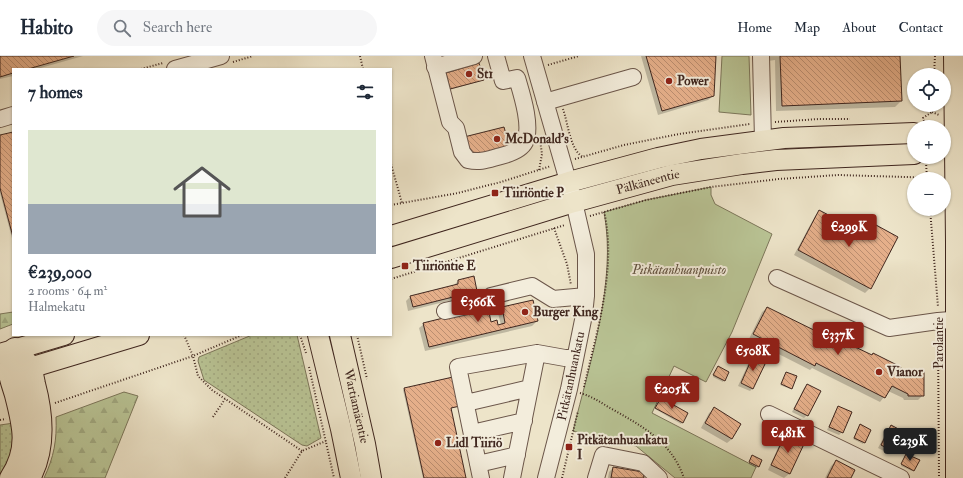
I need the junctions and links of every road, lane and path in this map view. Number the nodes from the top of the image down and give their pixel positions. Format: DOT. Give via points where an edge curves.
graph roads {
  1 [pos="360,56"];
  2 [pos="474,56"];
  3 [pos="496,56"];
  4 [pos="532,56"];
  5 [pos="579,56"];
  6 [pos="762,56"];
  7 [pos="935,56"];
  8 [pos="954,56"];
  9 [pos="220,61"];
  10 [pos="434,61"];
  11 [pos="545,66"];
  12 [pos="181,68"];
  13 [pos="363,68"];
  14 [pos="934,68"];
  15 [pos="633,77"];
  16 [pos="545,102"];
  17 [pos="932,112"];
  18 [pos="12,115"];
  19 [pos="0,119"];
  20 [pos="922,120"];
  21 [pos="950,120"];
  22 [pos="907,129"];
  23 [pos="763,140"];
  24 [pos="907,154"];
  25 [pos="951,159"];
  26 [pos="392,168"];
  27 [pos="907,177"];
  28 [pos="951,178"];
  29 [pos="956,178"];
  30 [pos="569,182"];
  31 [pos="402,203"];
  32 [pos="576,211"];
  33 [pos="931,216"];
  34 [pos="392,236"];
  35 [pos="392,258"];
  36 [pos="777,278"];
  37 [pos="392,279"];
  38 [pos="586,296"];
  39 [pos="445,311"];
  40 [pos="952,320"];
  41 [pos="61,336"];
  42 [pos="136,336"];
  43 [pos="184,336"];
  44 [pos="240,336"];
  45 [pos="300,336"];
  46 [pos="318,336"];
  47 [pos="340,336"];
  48 [pos="7,352"];
  49 [pos="537,353"];
  50 [pos="193,356"];
  51 [pos="575,358"];
  52 [pos="307,359"];
  53 [pos="309,366"];
  54 [pos="13,373"];
  55 [pos="530,388"];
  56 [pos="582,393"];
  57 [pos="225,399"];
  58 [pos="466,403"];
  59 [pos="48,405"];
  60 [pos="769,414"];
  61 [pos="214,417"];
  62 [pos="524,421"];
  63 [pos="472,433"];
  64 [pos="326,441"];
  65 [pos="302,451"];
  66 [pos="517,455"];
  67 [pos="480,471"];
  68 [pos="11,478"];
  69 [pos="29,478"];
  70 [pos="285,478"];
  71 [pos="334,478"];
  72 [pos="351,478"];
  73 [pos="371,478"];
  74 [pos="512,478"];
  75 [pos="546,478"];
  76 [pos="596,478"];
  77 [pos="659,478"];
  78 [pos="684,478"];
  79 [pos="901,478"];
  80 [pos="940,478"];
  81 [pos="956,478"];
  1 -- 13 [label="path"];
  2 -- 10 [label="street"];
  3 -- 10 [label="street" via="503,81 517,78 527,112 525,144 508,155 478,162 468,160 462,152 456,128 450,122"];
  4 -- 16 [label="street, Pitkätanhuankatu"];
  5 -- 11 [label="path"];
  6 -- 23 [label="street"];
  7 -- 14 [label="path"];
  8 -- 21 [label="main road, Parolantie"];
  9 -- 12 [label="street"];
  15 -- 16 [label="street"];
  16 -- 30 [label="street, Pitkätanhuankatu"];
  17 -- 20 [label="path"];
  18 -- 19 [label="street"];
  22 -- 23 [label="main road, Pälkäneentie"];
  23 -- 30 [label="main road, Pälkäneentie" via="658,158"];
  24 -- 32 [label="main road, Pälkäneentie" via="776,160 672,176"];
  25 -- 29 [label="main road, Parolantie"];
  26 -- 31 [label="path"];
  27 -- 32 [label="path" via="838,175 711,186"];
  28 -- 29 [label="path"];
  29 -- 40 [label="main road, Parolantie"];
  30 -- 32 [label="street, Pitkätanhuankatu"];
  30 -- 34 [label="main road, Pälkäneentie"];
  32 -- 35 [label="main road, Pälkäneentie"];
  32 -- 37 [label="path"];
  32 -- 38 [label="street, Pitkätanhuankatu" via="586,254"];
  33 -- 40 [label="path, Parolantie" via="938,307"];
  36 -- 40 [label="street" via="889,328"];
  38 -- 39 [label="street" via="553,299 532,286 491,296 481,303"];
  38 -- 51 [label="street, Pitkätanhuankatu"];
  40 -- 80 [label="path, Parolantie"];
  40 -- 81 [label="main road, Parolantie"];
  41 -- 48 [label="main road"];
  42 -- 54 [label="main road"];
  43 -- 50 [label="path"];
  44 -- 50 [label="path"];
  45 -- 52 [label="path"];
  46 -- 72 [label="main road"];
  47 -- 73 [label="main road, Wartiamäentie"];
  48 -- 54 [label="highway"];
  49 -- 51 [label="street"];
  49 -- 55 [label="street"];
  49 -- 58 [label="street" via="458,367"];
  50 -- 57 [label="path" via="198,376"];
  50 -- 59 [label="path"];
  51 -- 75 [label="street, Pitkätanhuankatu" via="570,389"];
  53 -- 64 [label="path"];
  54 -- 68 [label="highway" via="24,444 17,468"];
  54 -- 69 [label="highway" via="38,404 40,448"];
  55 -- 58 [label="street"];
  55 -- 62 [label="street"];
  56 -- 78 [label="path" via="652,433 666,446"];
  57 -- 61 [label="path"];
  57 -- 65 [label="path"];
  58 -- 63 [label="street"];
  60 -- 79 [label="street"];
  62 -- 63 [label="street"];
  62 -- 66 [label="street"];
  63 -- 67 [label="street"];
  64 -- 65 [label="path"];
  64 -- 71 [label="path"];
  65 -- 70 [label="path"];
  66 -- 67 [label="street"];
  66 -- 74 [label="street"];
  76 -- 77 [label="street" via="603,455 643,462"];
}
